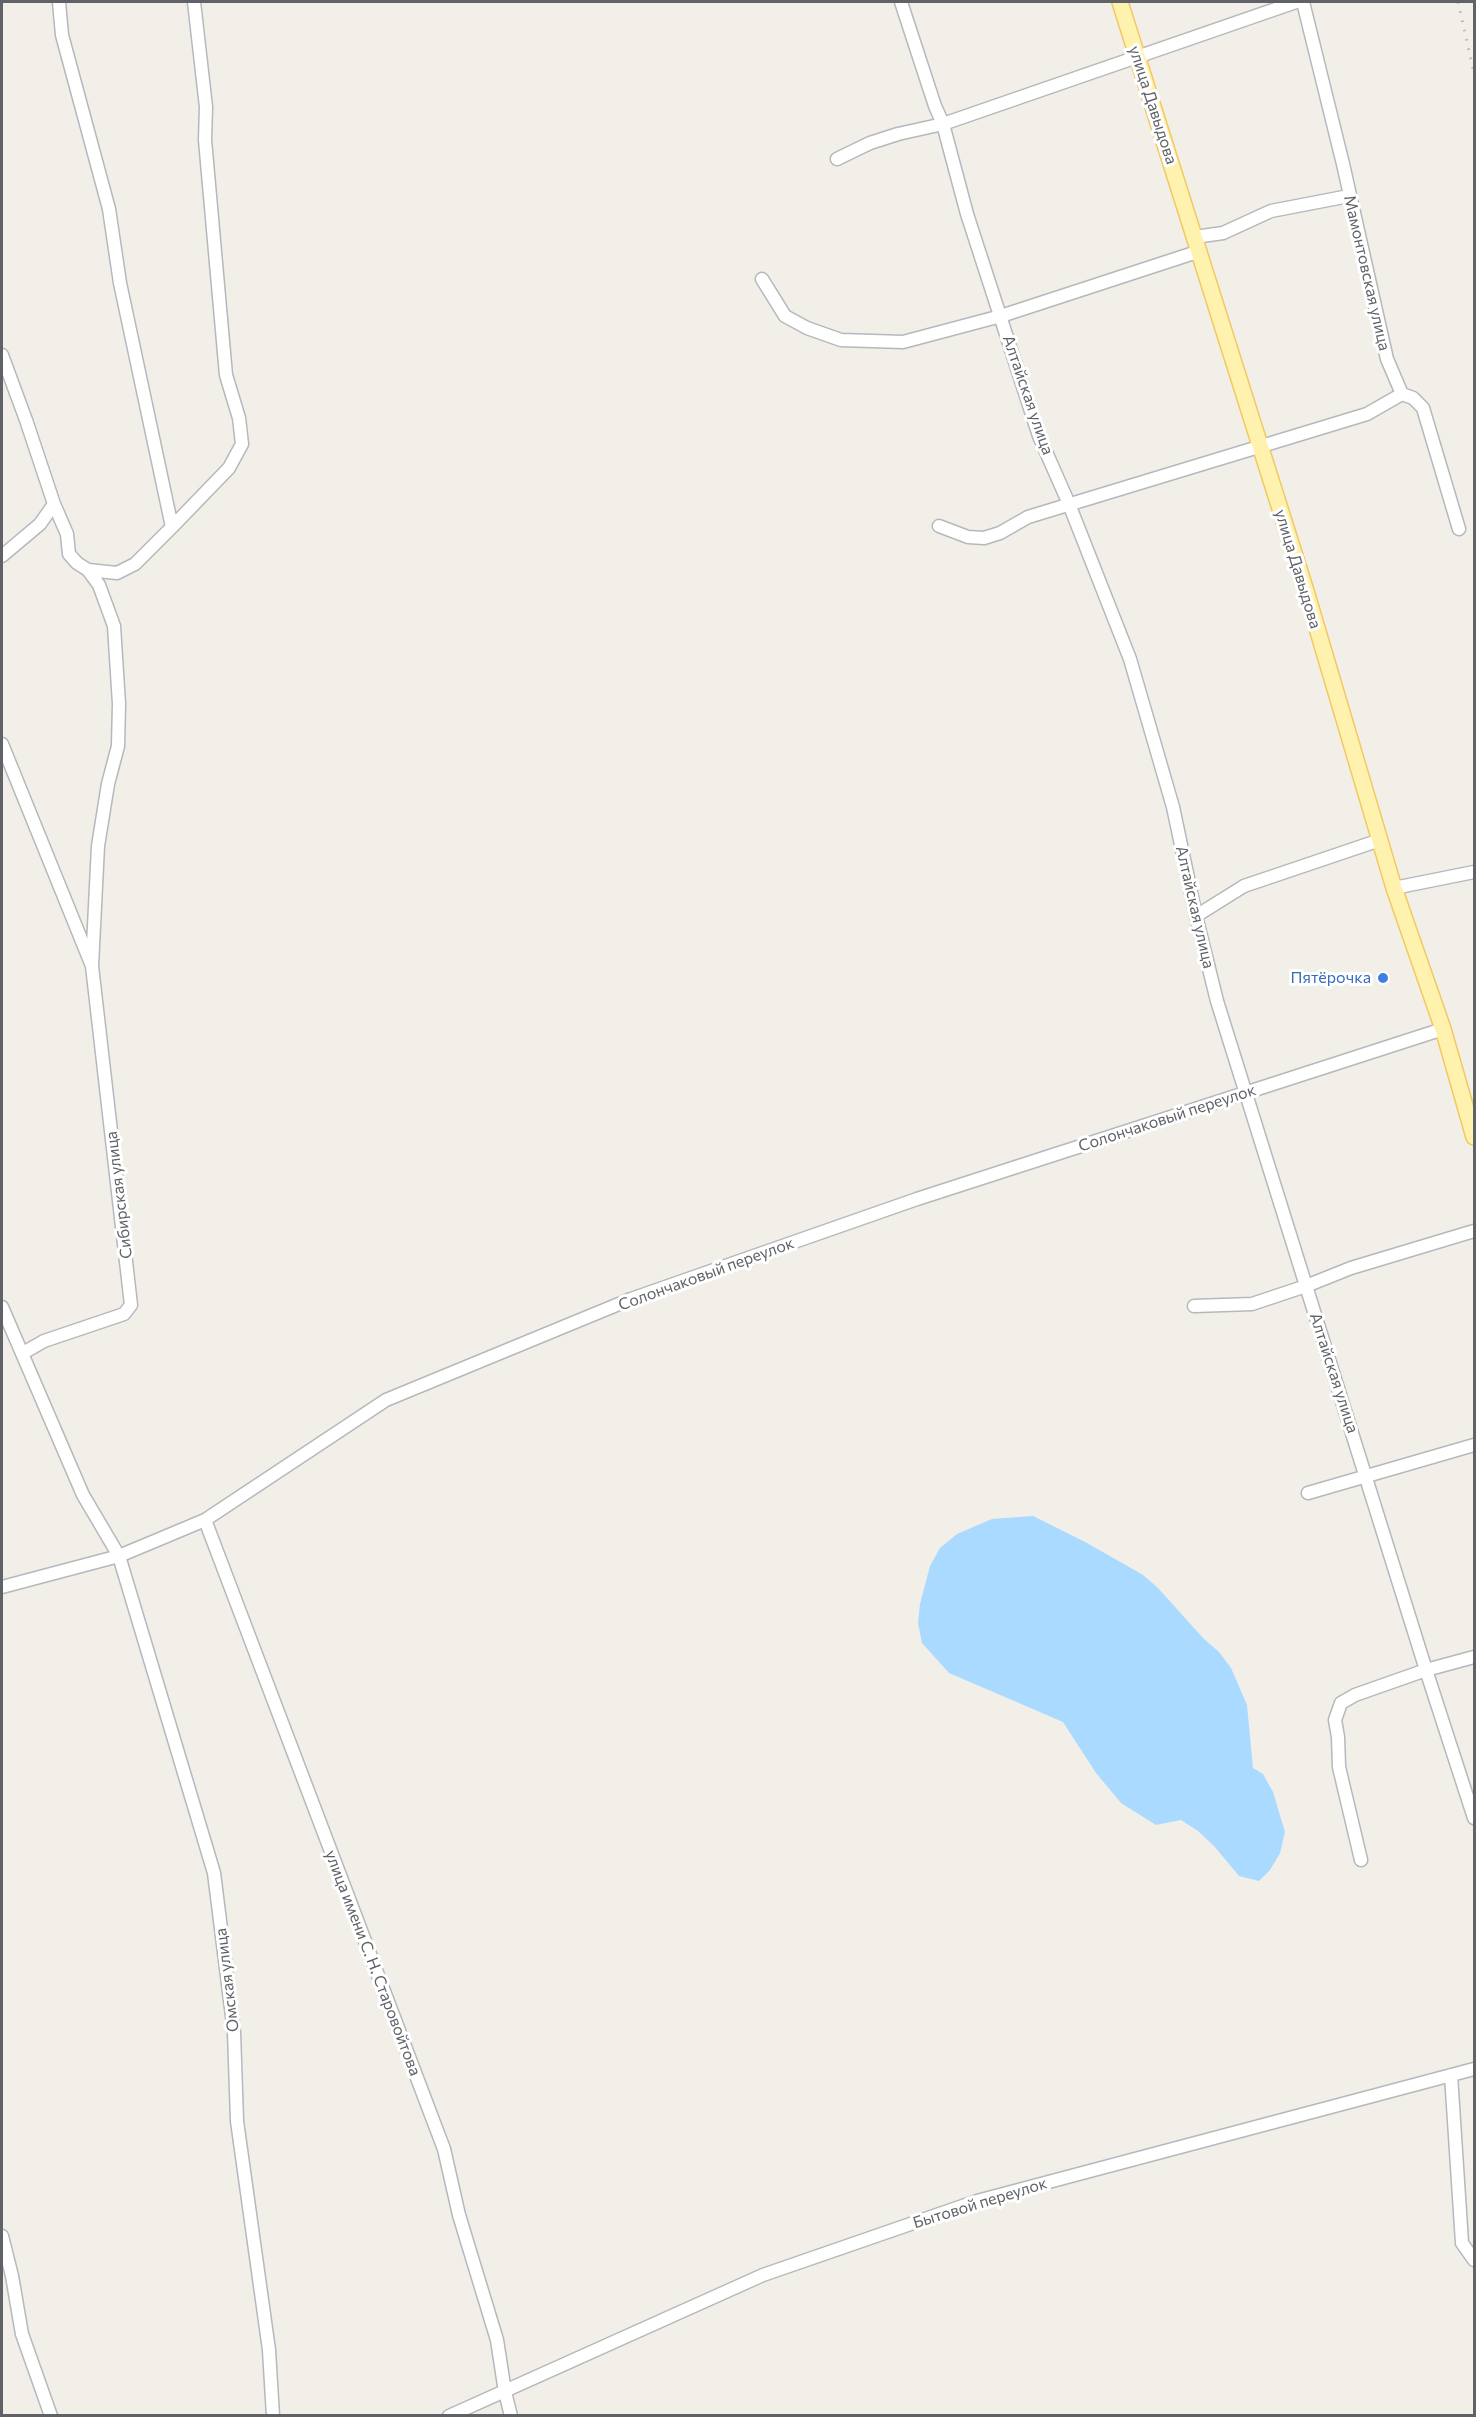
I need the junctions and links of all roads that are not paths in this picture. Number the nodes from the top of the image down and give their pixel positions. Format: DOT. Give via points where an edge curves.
graph roads {
  1 [pos="59,2"];
  2 [pos="194,2"];
  3 [pos="901,2"];
  4 [pos="1120,2"];
  5 [pos="1296,2"];
  6 [pos="1303,2"];
  7 [pos="1137,58"];
  8 [pos="943,124"];
  9 [pos="837,159"];
  10 [pos="1349,196"];
  11 [pos="1197,244"];
  12 [pos="762,279"];
  13 [pos="1001,316"];
  14 [pos="2,355"];
  15 [pos="1401,394"];
  16 [pos="1260,446"];
  17 [pos="54,504"];
  18 [pos="1069,504"];
  19 [pos="939,526"];
  20 [pos="172,527"];
  21 [pos="1459,529"];
  22 [pos="2,556"];
  23 [pos="88,570"];
  24 [pos="2,744"];
  25 [pos="7,771"];
  26 [pos="1380,840"];
  27 [pos="1474,873"];
  28 [pos="1394,888"];
  29 [pos="1196,916"];
  30 [pos="92,966"];
  31 [pos="1443,1029"];
  32 [pos="1247,1091"];
  33 [pos="1474,1137"];
  34 [pos="1474,1231"];
  35 [pos="1306,1286"];
  36 [pos="1194,1306"];
  37 [pos="2,1307"];
  38 [pos="23,1353"];
  39 [pos="1474,1445"];
  40 [pos="1367,1476"];
  41 [pos="1308,1492"];
  42 [pos="205,1520"];
  43 [pos="119,1556"];
  44 [pos="2,1587"];
  45 [pos="1474,1657"];
  46 [pos="1426,1670"];
  47 [pos="1474,1818"];
  48 [pos="1361,1860"];
  49 [pos="1474,2069"];
  50 [pos="1451,2075"];
  51 [pos="2,2236"];
  52 [pos="1474,2260"];
  53 [pos="505,2392"];
  54 [pos="51,2415"];
  55 [pos="273,2415"];
  56 [pos="449,2415"];
  57 [pos="511,2415"];
  1 -- 20 [label="street" via="62,35 109,209 120,283"];
  2 -- 20 [label="street" via="226,375 242,444 229,468"];
  3 -- 8 [label="street, Алтайская улица"];
  4 -- 7 [label="main road, улица Давыдова"];
  5 -- 7 [label="street"];
  6 -- 10 [label="street, Мамонтовская улица"];
  7 -- 8 [label="street"];
  7 -- 11 [label="main road, улица Давыдова"];
  8 -- 9 [label="street" via="870,143"];
  8 -- 13 [label="street, Алтайская улица" via="966,214"];
  10 -- 11 [label="street" via="1271,211"];
  10 -- 15 [label="street, Мамонтовская улица" via="1387,359"];
  11 -- 13 [label="street"];
  11 -- 16 [label="main road, улица Давыдова"];
  12 -- 13 [label="street" via="786,316 841,340 903,342"];
  13 -- 18 [label="street, Алтайская улица" via="1039,436"];
  14 -- 17 [label="street, Сибирская улица"];
  15 -- 16 [label="street" via="1367,414"];
  15 -- 21 [label="street" via="1413,398 1423,408"];
  16 -- 18 [label="street"];
  16 -- 26 [label="main road, улица Давыдова"];
  17 -- 22 [label="street" via="40,524"];
  17 -- 23 [label="street, Сибирская улица" via="67,534 69,554"];
  18 -- 19 [label="street" via="1028,517 984,538 968,537"];
  18 -- 29 [label="street, Алтайская улица" via="1130,659 1173,807"];
  20 -- 23 [label="street" via="135,564 117,573"];
  23 -- 30 [label="street, Сибирская улица" via="99,585 114,626 119,704 118,746 99,846"];
  24 -- 25 [label="street, Сибирская улица"];
  25 -- 30 [label="street, Сибирская улица"];
  26 -- 28 [label="main road, улица Давыдова"];
  26 -- 29 [label="street" via="1244,886"];
  27 -- 28 [label="street"];
  28 -- 31 [label="main road, улица Давыдова"];
  29 -- 32 [label="street, Алтайская улица" via="1217,1001"];
  30 -- 38 [label="street, Сибирская улица" via="131,1305 124,1314 44,1341"];
  31 -- 32 [label="street, Солончаковый переулок"];
  31 -- 33 [label="main road, улица Давыдова"];
  32 -- 35 [label="street, Алтайская улица"];
  32 -- 42 [label="street, Солончаковый переулок" via="917,1199 620,1304 386,1400"];
  34 -- 35 [label="street" via="1351,1268"];
  35 -- 36 [label="street" via="1252,1304"];
  35 -- 40 [label="street, Алтайская улица"];
  37 -- 38 [label="street"];
  38 -- 43 [label="street" via="83,1495"];
  39 -- 40 [label="street"];
  40 -- 41 [label="street"];
  40 -- 46 [label="street, Алтайская улица"];
  42 -- 43 [label="street, Солончаковый переулок"];
  42 -- 53 [label="street, улица имени С. Н. Старовойтова" via="444,2149 459,2216 497,2340"];
  43 -- 44 [label="street, Солончаковый переулок"];
  43 -- 55 [label="street, Омская улица" via="214,1873 234,2032 237,2121 269,2350"];
  45 -- 46 [label="street"];
  46 -- 47 [label="street, Алтайская улица"];
  46 -- 48 [label="street" via="1355,1695 1341,1703 1335,1720 1339,1767"];
  49 -- 50 [label="street, Бытовой переулок"];
  50 -- 52 [label="street" via="1462,2243"];
  50 -- 53 [label="street, Бытовой переулок" via="977,2201 763,2276"];
  51 -- 54 [label="street" via="22,2334"];
  53 -- 56 [label="street, Бытовой переулок"];
  53 -- 57 [label="street, улица имени С. Н. Старовойтова"];
}
